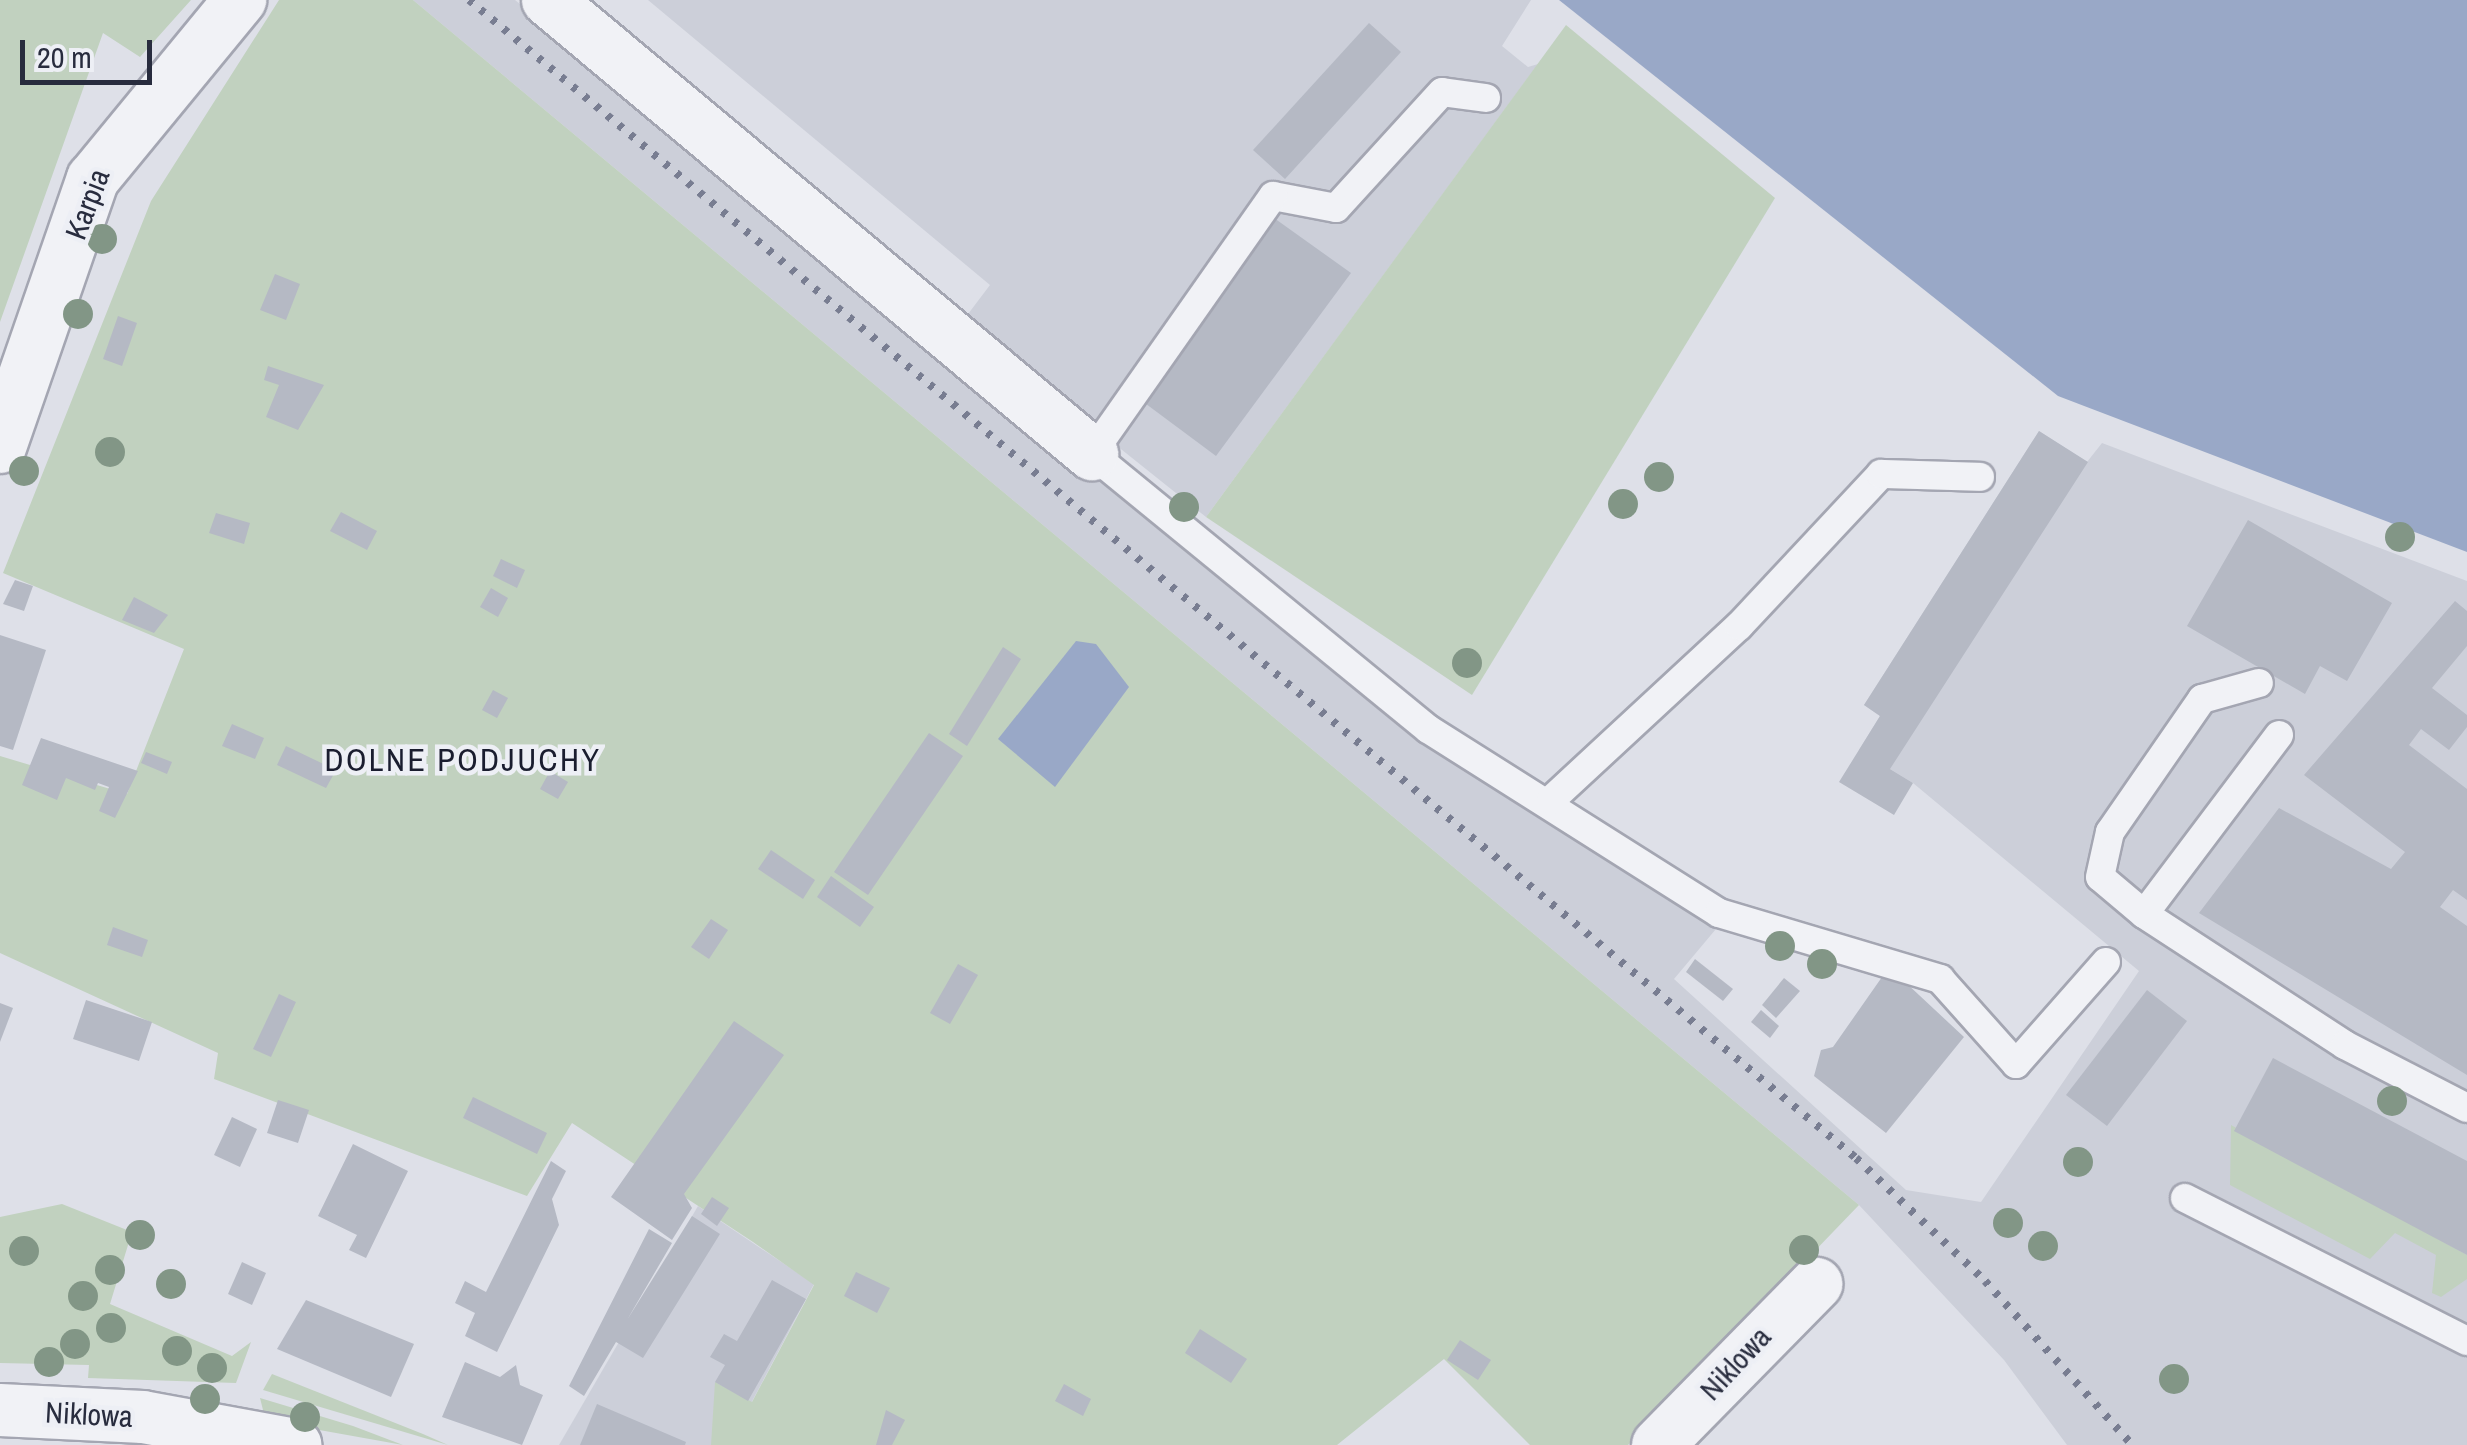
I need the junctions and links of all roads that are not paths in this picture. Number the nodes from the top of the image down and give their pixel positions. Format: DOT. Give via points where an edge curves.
graph roads {
  1 [pos="240,0"];
  2 [pos="548,0"];
  3 [pos="1486,98"];
  4 [pos="0,447"];
  5 [pos="1092,454"];
  6 [pos="1980,477"];
  7 [pos="2259,684"];
  8 [pos="2280,735"];
  9 [pos="1551,800"];
  10 [pos="2144,914"];
  11 [pos="2106,962"];
  12 [pos="2467,1108"];
  13 [pos="2185,1198"];
  14 [pos="1816,1284"];
  15 [pos="2467,1341"];
  16 [pos="0,1410"];
  17 [pos="296,1445"];
  18 [pos="1658,1445"];
  1 -- 4 [label="street, Karpia" via="100,164"];
  2 -- 5 [label="street"];
  3 -- 5 [label="lane" via="1442,92 1336,208 1273,196"];
  5 -- 9 [label="lane" via="1428,729"];
  6 -- 9 [label="lane" via="1881,474 1739,626"];
  7 -- 10 [label="lane" via="2202,700 2110,832 2100,877"];
  8 -- 10 [label="lane"];
  9 -- 11 [label="lane" via="1719,913 1940,978 2016,1064"];
  10 -- 12 [label="lane" via="2345,1045"];
  13 -- 15 [label="lane"];
  14 -- 18 [label="street, Niklowa"];
  16 -- 17 [label="street, Niklowa" via="143,1417"];
}
